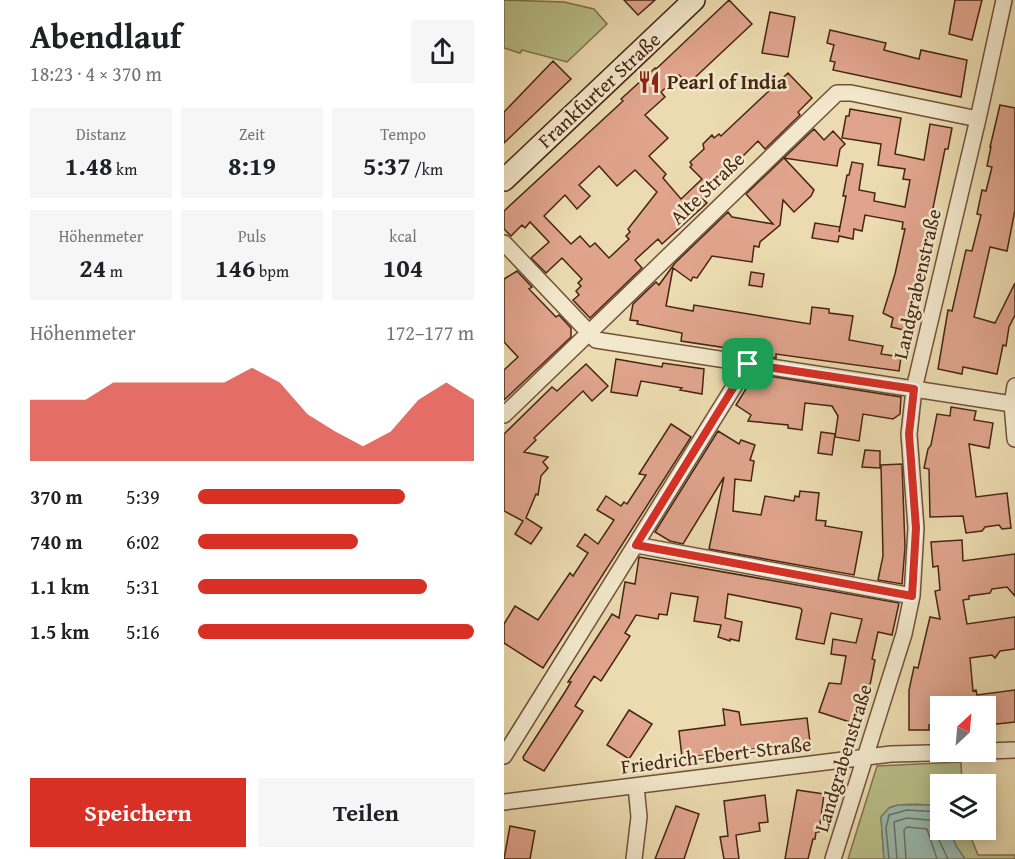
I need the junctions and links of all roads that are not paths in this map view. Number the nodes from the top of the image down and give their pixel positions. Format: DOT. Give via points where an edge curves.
graph roads {
  1 [pos="694,0"];
  2 [pos="1004,0"];
  3 [pos="978,119"];
  4 [pos="504,180"];
  5 [pos="504,243"];
  6 [pos="589,333"];
  7 [pos="748,364"];
  8 [pos="1015,386"];
  9 [pos="914,389"];
  10 [pos="1012,404"];
  11 [pos="504,415"];
  12 [pos="1015,439"];
  13 [pos="636,545"];
  14 [pos="912,596"];
  15 [pos="1015,750"];
  16 [pos="996,751"];
  17 [pos="930,753"];
  18 [pos="504,756"];
  19 [pos="865,758"];
  20 [pos="636,786"];
  21 [pos="504,802"];
  22 [pos="634,859"];
  23 [pos="833,859"];
  1 -- 4 [label="main road, Frankfurter Straße"];
  2 -- 3 [label="street, Landgrabenstraße"];
  3 -- 6 [label="street, Alte Straße" via="837,93"];
  3 -- 9 [label="street, Landgrabenstraße"];
  5 -- 6 [label="street"];
  6 -- 7 [label="street" via="596,340"];
  6 -- 11 [label="street, Alte Straße"];
  7 -- 9 [label="street"];
  7 -- 13 [label="street"];
  8 -- 10 [label="street"];
  9 -- 10 [label="street"];
  9 -- 14 [label="street, Landgrabenstraße" via="909,434 916,528"];
  10 -- 12 [label="street"];
  13 -- 14 [label="street"];
  13 -- 18 [label="street"];
  14 -- 19 [label="street, Landgrabenstraße"];
  15 -- 16 [label="street"];
  17 -- 19 [label="street, Friedrich-Ebert-Straße"];
  19 -- 20 [label="street, Friedrich-Ebert-Straße"];
  19 -- 23 [label="street, Landgrabenstraße"];
  20 -- 21 [label="street, Friedrich-Ebert-Straße"];
  20 -- 22 [label="street" via="639,810"];
}
